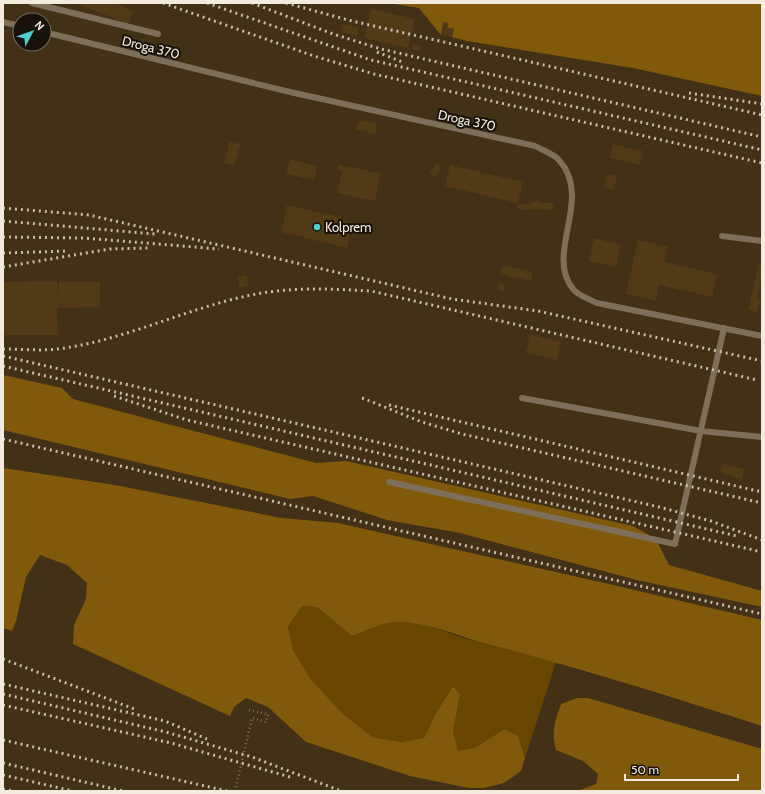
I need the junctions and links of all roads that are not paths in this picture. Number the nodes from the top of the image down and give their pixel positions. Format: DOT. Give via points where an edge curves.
graph roads {
  1 [pos="32,3"];
  2 [pos="52,34"];
  3 [pos="158,34"];
  4 [pos="722,236"];
  5 [pos="762,241"];
  6 [pos="724,328"];
  7 [pos="762,336"];
  8 [pos="522,398"];
  9 [pos="701,430"];
  10 [pos="762,437"];
  11 [pos="389,482"];
  1 -- 3 [label="lane"];
  2 -- 6 [label="lane, Droga 370" via="290,92 535,146 559,160 571,182 572,207 563,255 565,277 574,291 598,303"];
  4 -- 5 [label="lane"];
  6 -- 7 [label="lane, Droga 370"];
  6 -- 9 [label="lane"];
  8 -- 9 [label="lane"];
  9 -- 10 [label="lane"];
  9 -- 11 [label="lane" via="675,544"];
}
